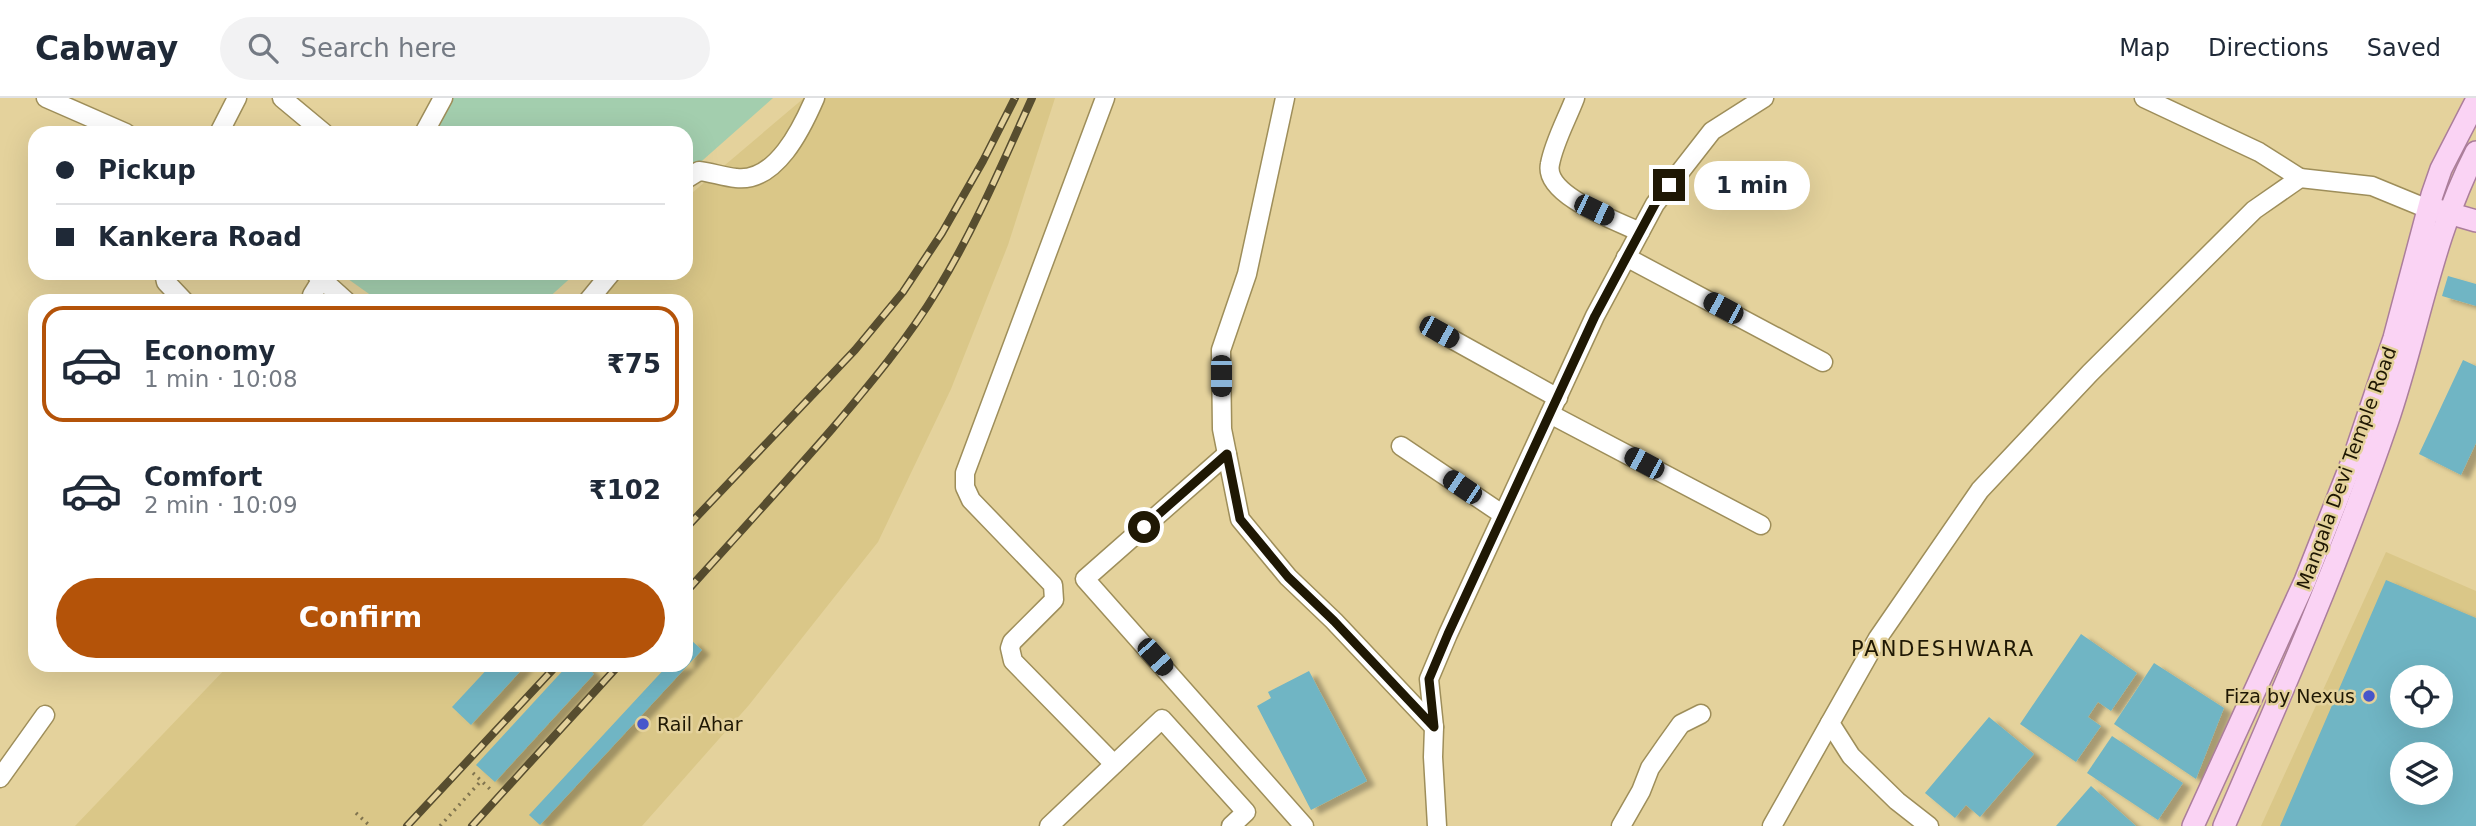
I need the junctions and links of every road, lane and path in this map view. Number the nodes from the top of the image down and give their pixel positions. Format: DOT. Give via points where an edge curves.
graph roads {
  1 [pos="46,98"];
  2 [pos="237,98"];
  3 [pos="282,98"];
  4 [pos="443,98"];
  5 [pos="815,98"];
  6 [pos="1105,98"];
  7 [pos="1285,98"];
  8 [pos="1575,98"];
  9 [pos="1764,98"];
  10 [pos="2144,98"];
  11 [pos="2476,101"];
  12 [pos="82,106"];
  13 [pos="115,126"];
  14 [pos="223,126"];
  15 [pos="316,126"];
  16 [pos="428,126"];
  17 [pos="2476,152"];
  18 [pos="693,174"];
  19 [pos="2300,178"];
  20 [pos="2428,209"];
  21 [pos="2451,213"];
  22 [pos="2476,221"];
  23 [pos="1640,232"];
  24 [pos="1626,257"];
  25 [pos="166,280"];
  26 [pos="323,280"];
  27 [pos="605,280"];
  28 [pos="177,294"];
  29 [pos="338,294"];
  30 [pos="594,294"];
  31 [pos="2409,318"];
  32 [pos="1439,332"];
  33 [pos="1823,362"];
  34 [pos="1554,406"];
  35 [pos="1401,446"];
  36 [pos="1227,454"];
  37 [pos="1502,514"];
  38 [pos="1761,525"];
  39 [pos="45,715"];
  40 [pos="1701,715"];
  41 [pos="1830,723"];
  42 [pos="1434,727"];
  43 [pos="1114,764"];
  44 [pos="473,774"];
  45 [pos="0,778"];
  46 [pos="481,781"];
  47 [pos="492,791"];
  48 [pos="356,813"];
  49 [pos="370,826"];
  50 [pos="440,826"];
  51 [pos="1049,826"];
  52 [pos="1231,826"];
  53 [pos="1304,826"];
  54 [pos="1437,826"];
  55 [pos="1621,826"];
  56 [pos="1772,826"];
  57 [pos="1929,826"];
  58 [pos="2193,826"];
  59 [pos="2224,826"];
  1 -- 12 [label="street"];
  2 -- 14 [label="street"];
  3 -- 15 [label="street"];
  4 -- 16 [label="street"];
  5 -- 18 [label="street" via="794,142 763,173 737,179 699,170"];
  6 -- 43 [label="street" via="965,472 965,487 971,500 1056,592 1054,600 1012,642 1013,660"];
  7 -- 36 [label="street" via="1247,274 1221,350 1222,429"];
  8 -- 23 [label="street" via="1549,167 1553,181 1571,199"];
  9 -- 23 [label="street" via="1712,131 1655,204"];
  10 -- 19 [label="street" via="2259,152"];
  11 -- 20 [label="main road, Mangala Devi Temple Road" via="2441,169"];
  12 -- 13 [label="street"];
  17 -- 21 [label="main road, Mangala Devi Temple Road" via="2458,186"];
  19 -- 20 [label="street" via="2372,187"];
  19 -- 41 [label="street" via="2254,210 1980,490 1878,638"];
  20 -- 21 [label="main road"];
  20 -- 31 [label="main road, Mangala Devi Temple Road"];
  21 -- 22 [label="main road"];
  21 -- 31 [label="main road, Mangala Devi Temple Road"];
  23 -- 24 [label="street"];
  24 -- 33 [label="street"];
  24 -- 34 [label="street"];
  25 -- 28 [label="street"];
  26 -- 29 [label="street"];
  27 -- 30 [label="street"];
  31 -- 58 [label="main road, Mangala Devi Temple Road" via="2305,581"];
  31 -- 59 [label="main road, Mangala Devi Temple Road" via="2404,374 2364,491 2306,639"];
  32 -- 34 [label="street"];
  34 -- 37 [label="street"];
  34 -- 38 [label="street"];
  35 -- 37 [label="street"];
  36 -- 42 [label="street" via="1240,519 1288,577"];
  36 -- 53 [label="street" via="1086,579"];
  37 -- 42 [label="street" via="1429,679"];
  39 -- 45 [label="street"];
  40 -- 55 [label="street" via="1681,724 1650,768"];
  41 -- 56 [label="street"];
  41 -- 57 [label="street" via="1851,756"];
  42 -- 54 [label="street"];
  43 -- 51 [label="street"];
  43 -- 52 [label="street" via="1162,719 1245,812"];
  44 -- 46 [label="path"];
  46 -- 47 [label="path"];
  46 -- 50 [label="path"];
  48 -- 49 [label="path"];
}
